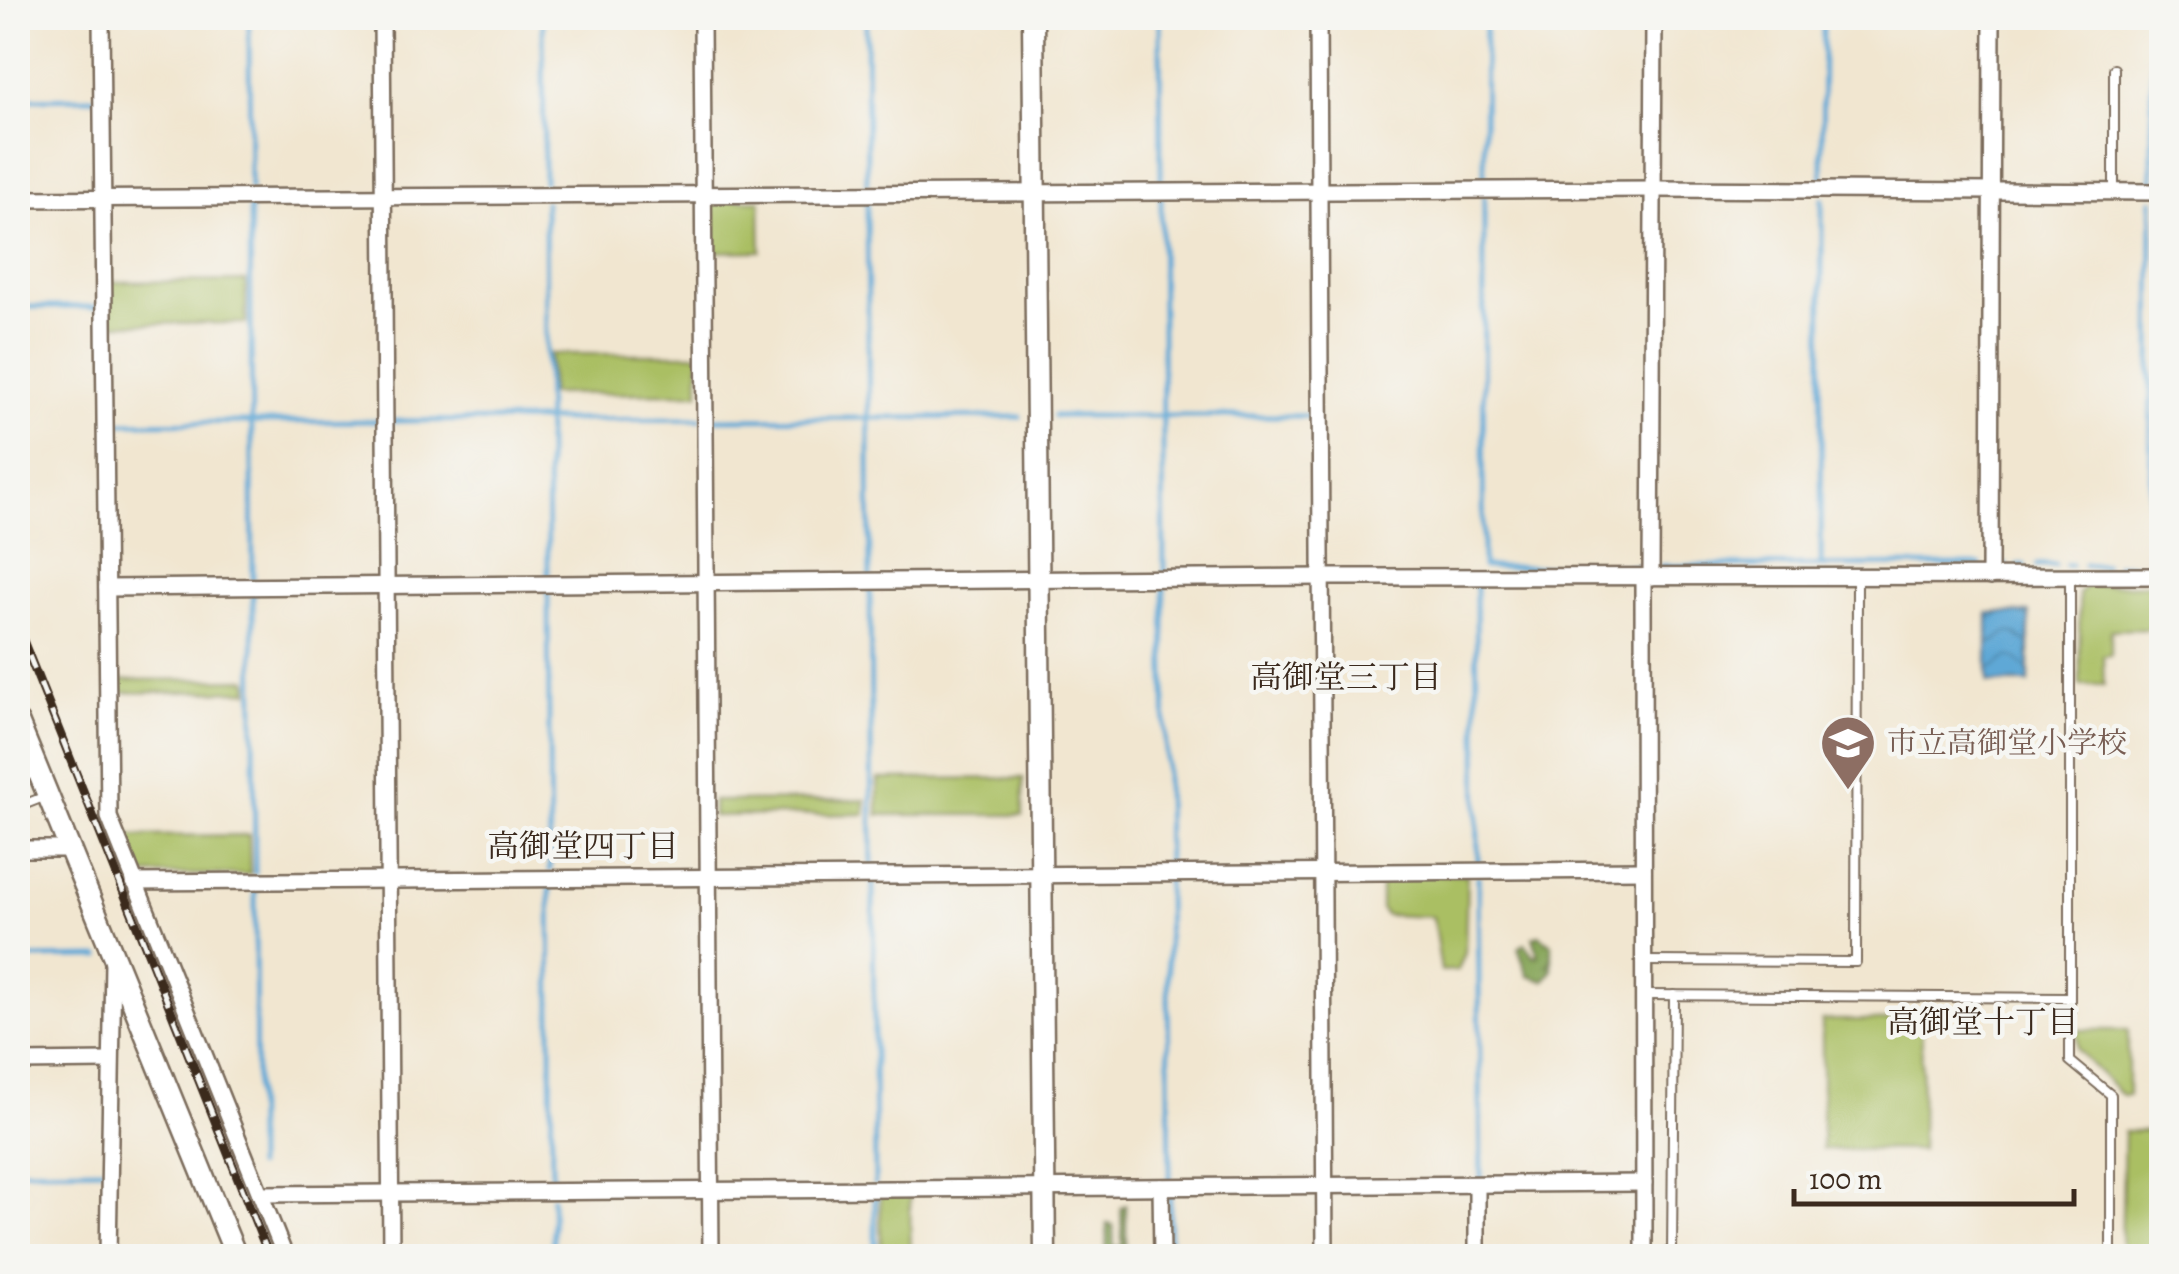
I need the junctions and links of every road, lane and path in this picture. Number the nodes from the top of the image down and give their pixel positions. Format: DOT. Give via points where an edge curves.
graph roads {
  1 [pos="102,18"];
  2 [pos="382,18"];
  3 [pos="702,18"];
  4 [pos="1034,18"];
  5 [pos="1318,18"];
  6 [pos="1654,18"];
  7 [pos="1992,18"];
  8 [pos="2114,68"];
  9 [pos="1654,189"];
  10 [pos="1318,190"];
  11 [pos="1992,191"];
  12 [pos="1036,192"];
  13 [pos="2114,192"];
  14 [pos="2162,192"];
  15 [pos="703,194"];
  16 [pos="382,196"];
  17 [pos="18,198"];
  18 [pos="104,198"];
  19 [pos="2070,576"];
  20 [pos="2162,576"];
  21 [pos="1322,577"];
  22 [pos="1647,577"];
  23 [pos="1857,577"];
  24 [pos="1990,577"];
  25 [pos="1038,580"];
  26 [pos="706,583"];
  27 [pos="386,586"];
  28 [pos="107,588"];
  29 [pos="18,722"];
  30 [pos="47,795"];
  31 [pos="18,808"];
  32 [pos="18,849"];
  33 [pos="68,849"];
  34 [pos="1644,870"];
  35 [pos="1324,872"];
  36 [pos="708,874"];
  37 [pos="1041,874"];
  38 [pos="388,878"];
  39 [pos="134,882"];
  40 [pos="113,951"];
  41 [pos="1644,961"];
  42 [pos="1644,994"];
  43 [pos="1674,995"];
  44 [pos="2070,998"];
  45 [pos="18,1062"];
  46 [pos="110,1062"];
  47 [pos="1644,1184"];
  48 [pos="1476,1185"];
  49 [pos="1325,1186"];
  50 [pos="1161,1187"];
  51 [pos="1043,1188"];
  52 [pos="710,1190"];
  53 [pos="390,1193"];
  54 [pos="260,1194"];
  55 [pos="108,1256"];
  56 [pos="236,1256"];
  57 [pos="285,1256"];
  58 [pos="391,1256"];
  59 [pos="711,1256"];
  60 [pos="1045,1256"];
  61 [pos="1162,1256"];
  62 [pos="1325,1256"];
  63 [pos="1477,1256"];
  64 [pos="1644,1256"];
  65 [pos="1672,1256"];
  66 [pos="2111,1256"];
  1 -- 18 [label="street"];
  2 -- 16 [label="street"];
  3 -- 15 [label="street"];
  4 -- 12 [label="street"];
  5 -- 10 [label="street"];
  6 -- 9 [label="street"];
  7 -- 11 [label="street"];
  8 -- 13 [label="lane"];
  9 -- 10 [label="street"];
  9 -- 11 [label="street"];
  9 -- 22 [label="street"];
  10 -- 12 [label="street"];
  10 -- 21 [label="street"];
  11 -- 13 [label="street"];
  11 -- 24 [label="street"];
  12 -- 15 [label="street"];
  12 -- 25 [label="street"];
  13 -- 14 [label="street"];
  15 -- 16 [label="street"];
  15 -- 26 [label="street"];
  16 -- 18 [label="street"];
  16 -- 27 [label="street"];
  17 -- 18 [label="street"];
  18 -- 28 [label="street"];
  19 -- 20 [label="street"];
  19 -- 24 [label="street"];
  19 -- 44 [label="lane"];
  21 -- 22 [label="street"];
  21 -- 25 [label="street"];
  21 -- 35 [label="street"];
  22 -- 23 [label="street"];
  22 -- 34 [label="street"];
  23 -- 24 [label="street"];
  23 -- 41 [label="lane" via="1856,962"];
  25 -- 26 [label="street"];
  25 -- 37 [label="street"];
  26 -- 27 [label="street"];
  26 -- 36 [label="street"];
  27 -- 28 [label="street"];
  27 -- 38 [label="street"];
  28 -- 39 [label="street" via="108,817"];
  29 -- 30 [label="street"];
  30 -- 31 [label="lane"];
  30 -- 33 [label="street"];
  32 -- 33 [label="street"];
  33 -- 40 [label="street"];
  34 -- 35 [label="street"];
  34 -- 41 [label="street"];
  35 -- 37 [label="street"];
  35 -- 49 [label="street"];
  36 -- 37 [label="street"];
  36 -- 38 [label="street"];
  36 -- 52 [label="street"];
  37 -- 51 [label="street"];
  38 -- 39 [label="street"];
  38 -- 53 [label="street"];
  39 -- 54 [label="street"];
  40 -- 46 [label="street"];
  40 -- 56 [label="street"];
  41 -- 42 [label="street"];
  42 -- 43 [label="lane"];
  42 -- 47 [label="street"];
  43 -- 44 [label="lane"];
  43 -- 65 [label="lane"];
  44 -- 66 [label="lane" via="2070,1060 2111,1095"];
  45 -- 46 [label="street"];
  46 -- 55 [label="street"];
  47 -- 48 [label="street"];
  47 -- 64 [label="street"];
  48 -- 49 [label="street"];
  48 -- 63 [label="street"];
  49 -- 50 [label="street"];
  49 -- 62 [label="street"];
  50 -- 51 [label="street"];
  50 -- 61 [label="street"];
  51 -- 52 [label="street"];
  51 -- 60 [label="street"];
  52 -- 53 [label="street"];
  52 -- 59 [label="street"];
  53 -- 54 [label="street"];
  53 -- 58 [label="street"];
  54 -- 57 [label="street"];
}
